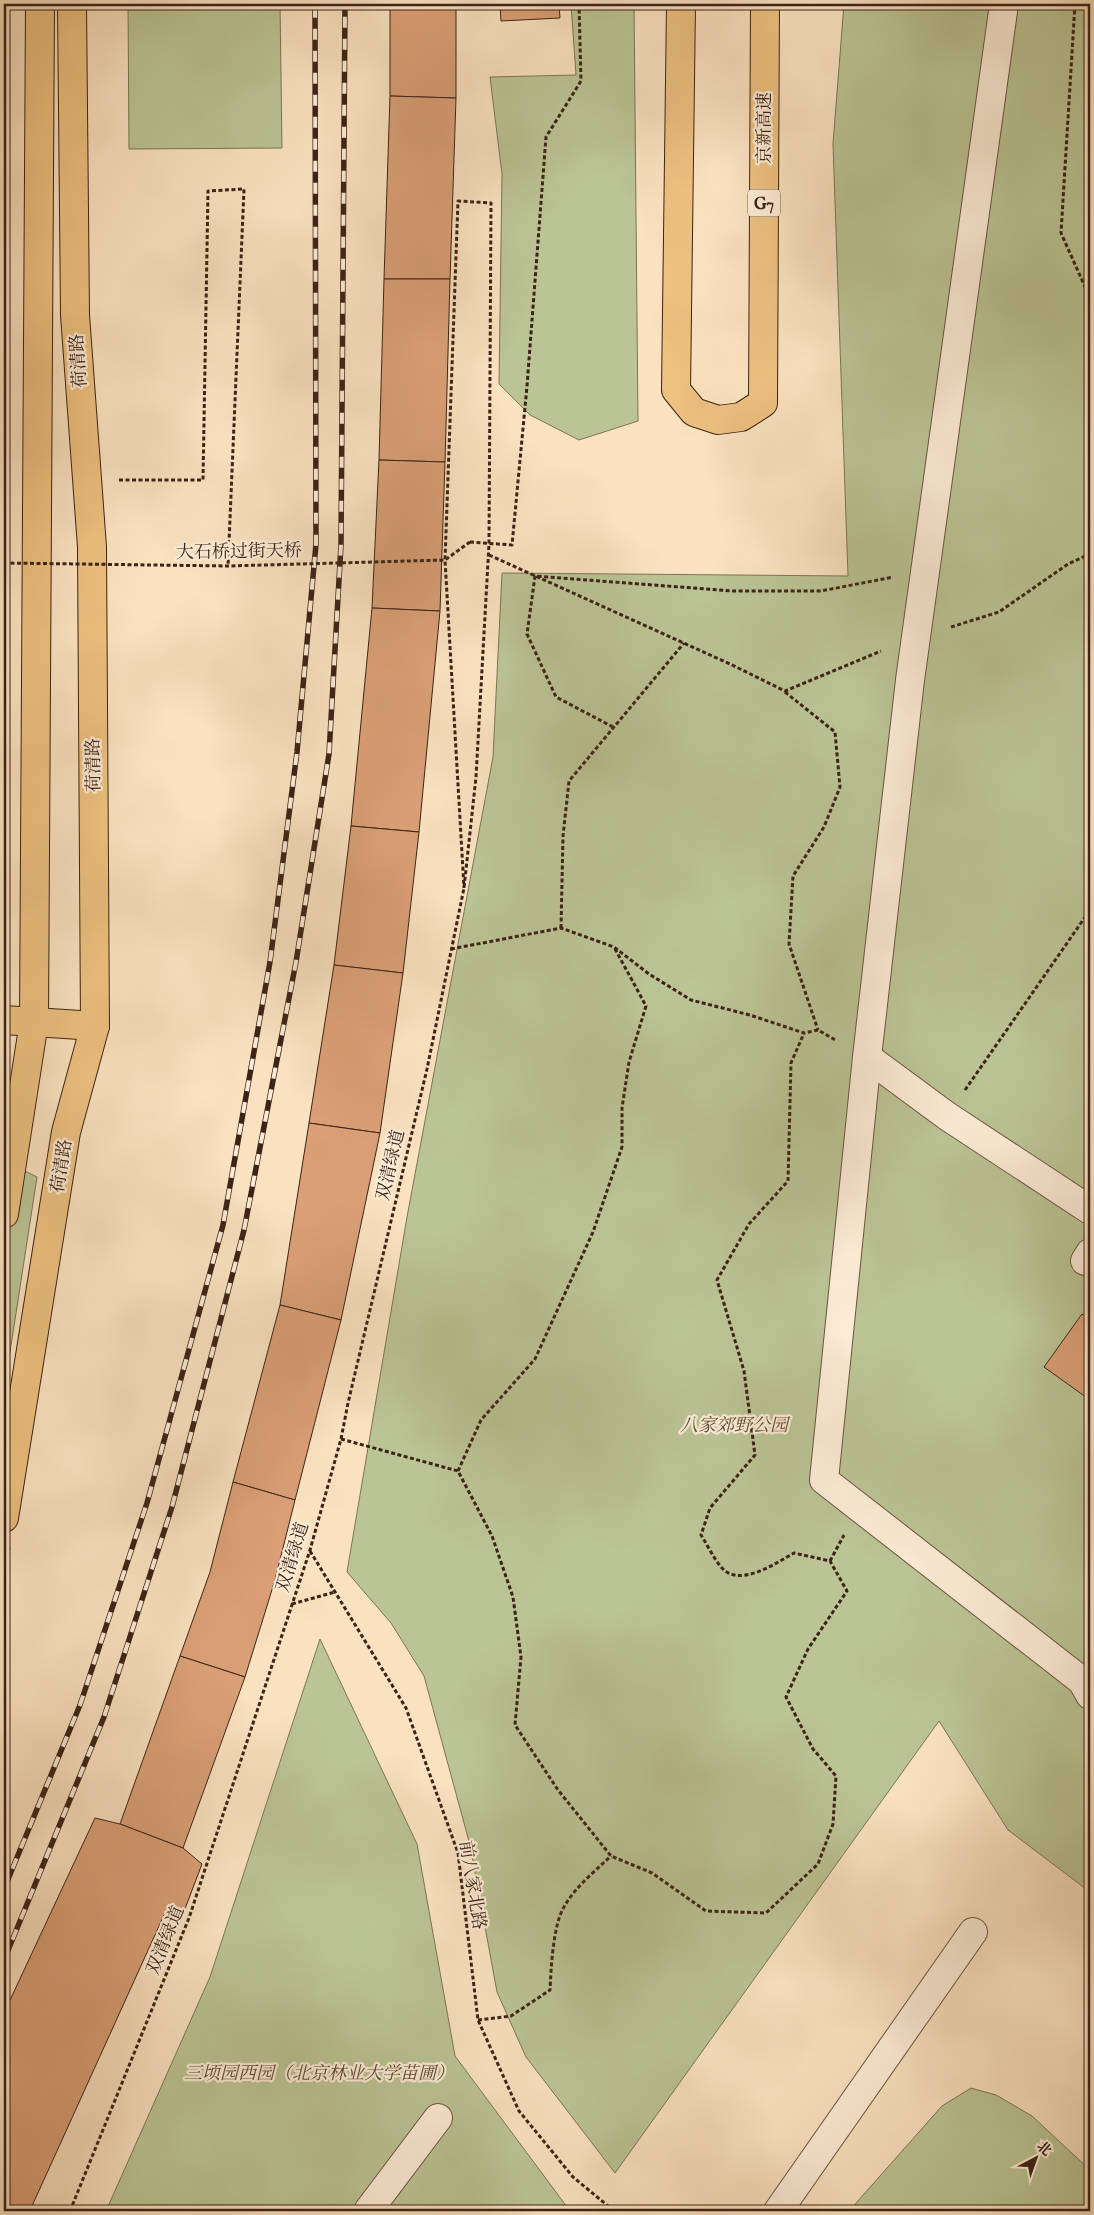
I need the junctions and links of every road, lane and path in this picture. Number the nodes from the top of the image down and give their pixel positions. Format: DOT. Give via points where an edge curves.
graph roads {
  1 [pos="40,4"];
  2 [pos="72,4"];
  3 [pos="579,4"];
  4 [pos="680,4"];
  5 [pos="764,4"];
  6 [pos="1004,4"];
  7 [pos="1075,4"];
  8 [pos="1090,298"];
  9 [pos="203,480"];
  10 [pos="489,544"];
  11 [pos="1090,554"];
  12 [pos="488,555"];
  13 [pos="445,560"];
  14 [pos="4,563"];
  15 [pos="228,566"];
  16 [pos="926,570"];
  17 [pos="535,576"];
  18 [pos="916,637"];
  19 [pos="684,643"];
  20 [pos="785,691"];
  21 [pos="613,727"];
  22 [pos="464,888"];
  23 [pos="1090,910"];
  24 [pos="561,928"];
  25 [pos="614,947"];
  26 [pos="451,949"];
  27 [pos="4,1020"];
  28 [pos="34,1022"];
  29 [pos="95,1026"];
  30 [pos="818,1030"];
  31 [pos="804,1033"];
  32 [pos="867,1057"];
  33 [pos="947,1116"];
  34 [pos="1090,1210"];
  35 [pos="4,1214"];
  36 [pos="341,1439"];
  37 [pos="458,1471"];
  38 [pos="4,1518"];
  39 [pos="310,1550"];
  40 [pos="335,1592"];
  41 [pos="292,1604"];
  42 [pos="1090,1695"];
  43 [pos="612,1856"];
  44 [pos="973,1932"];
  45 [pos="478,2020"];
  46 [pos="438,2118"];
  47 [pos="70,2211"];
  48 [pos="368,2211"];
  49 [pos="614,2211"];
  50 [pos="778,2211"];
  1 -- 28 [label="main road"];
  2 -- 29 [label="main road, 荷清路" via="76,315 92,547"];
  3 -- 10 [label="path" via="581,82 546,137 512,545"];
  4 -- 5 [label="main road, 京新高速 / G7" via="676,390 694,412 718,420 741,417 763,403"];
  6 -- 16 [label="street"];
  7 -- 8 [label="path" via="1061,233"];
  9 -- 15 [label="path" via="208,191 244,189"];
  10 -- 12 [label="path"];
  10 -- 13 [label="path, bridge" via="470,542"];
  10 -- 13 [label="path" via="491,203 458,201"];
  11 -- 18 [label="path" via="1068,564 999,612"];
  12 -- 17 [label="path"];
  12 -- 22 [label="path" via="476,776"];
  13 -- 15 [label="path, 大石桥过街天桥, bridge"];
  13 -- 22 [label="path"];
  14 -- 15 [label="path, 大石桥过街天桥, bridge"];
  16 -- 17 [label="path" via="821,591 732,591"];
  16 -- 18 [label="street"];
  17 -- 19 [label="path"];
  17 -- 21 [label="path" via="527,634 556,697"];
  18 -- 20 [label="path"];
  18 -- 32 [label="street"];
  19 -- 20 [label="path"];
  19 -- 21 [label="path"];
  20 -- 30 [label="path" via="836,732 840,787 824,827 793,876 789,944"];
  21 -- 24 [label="path" via="569,781 563,836"];
  22 -- 26 [label="path, 双清绿道"];
  23 -- 33 [label="path"];
  24 -- 25 [label="path"];
  24 -- 26 [label="path"];
  25 -- 31 [label="path" via="691,1000"];
  25 -- 37 [label="path" via="646,1006 629,1062 622,1108 622,1147 593,1232 535,1359 481,1420"];
  26 -- 36 [label="path, 双清绿道" via="427,1069"];
  27 -- 28 [label="main road"];
  28 -- 29 [label="main road"];
  28 -- 35 [label="main road"];
  29 -- 38 [label="main road, 荷清路" via="66,1132"];
  30 -- 31 [label="path"];
  30 -- 32 [label="path"];
  31 -- 43 [label="path" via="791,1064 788,1181 749,1224 717,1280 744,1371 755,1455 710,1508 701,1535 724,1570 743,1577 794,1553 830,1561 847,1591 808,1649 786,1697 813,1749 836,1776 833,1824 818,1864 766,1913 706,1911 652,1873"];
  32 -- 33 [label="street"];
  32 -- 42 [label="street" via="824,1480 1082,1681"];
  33 -- 34 [label="street"];
  36 -- 37 [label="path"];
  36 -- 39 [label="path, 双清绿道"];
  37 -- 43 [label="path" via="492,1536 513,1597 521,1657 514,1725 558,1790"];
  39 -- 40 [label="path, 前八家北路"];
  39 -- 41 [label="path, 双清绿道"];
  40 -- 41 [label="path"];
  40 -- 45 [label="path, 前八家北路" via="406,1708 458,1853"];
  41 -- 47 [label="path, 双清绿道" via="190,1918"];
  43 -- 45 [label="path" via="563,1908 552,1950 550,1990 510,2016"];
  44 -- 50 [label="street"];
  45 -- 49 [label="path, 前八家北路" via="519,2111 573,2177"];
  46 -- 48 [label="street"];
}
